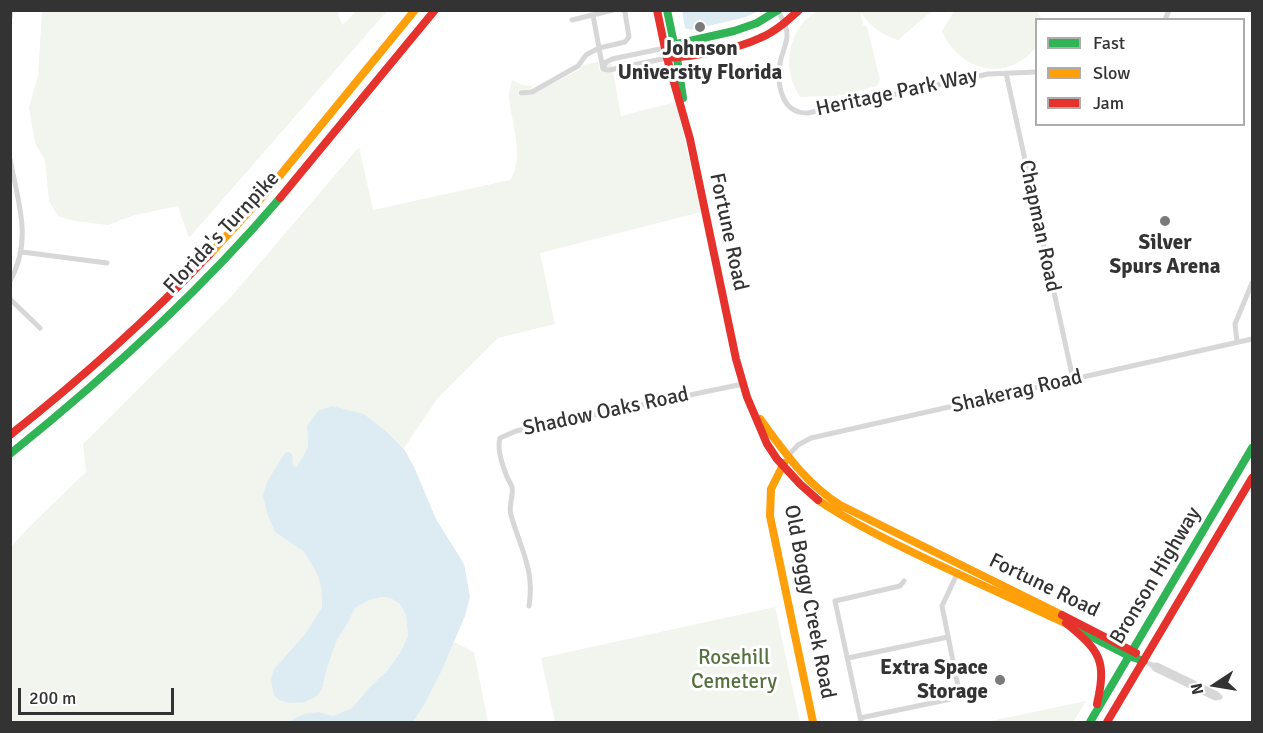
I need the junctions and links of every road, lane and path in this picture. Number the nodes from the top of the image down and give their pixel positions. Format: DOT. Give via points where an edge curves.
graph roads {
  1 [pos="11,10"];
  2 [pos="416,10"];
  3 [pos="435,10"];
  4 [pos="613,10"];
  5 [pos="623,10"];
  6 [pos="657,10"];
  7 [pos="667,10"];
  8 [pos="799,10"];
  9 [pos="778,11"];
  10 [pos="593,15"];
  11 [pos="10,18"];
  12 [pos="572,20"];
  13 [pos="784,23"];
  14 [pos="674,44"];
  15 [pos="599,48"];
  16 [pos="665,48"];
  17 [pos="667,58"];
  18 [pos="677,58"];
  19 [pos="603,69"];
  20 [pos="1035,72"];
  21 [pos="1006,73"];
  22 [pos="521,93"];
  23 [pos="687,129"];
  24 [pos="10,159"];
  25 [pos="22,252"];
  26 [pos="107,263"];
  27 [pos="10,281"];
  28 [pos="1252,283"];
  29 [pos="10,299"];
  30 [pos="40,328"];
  31 [pos="1252,339"];
  32 [pos="1237,342"];
  33 [pos="1072,379"];
  34 [pos="742,384"];
  35 [pos="753,411"];
  36 [pos="10,435"];
  37 [pos="1252,448"];
  38 [pos="10,454"];
  39 [pos="787,457"];
  40 [pos="783,465"];
  41 [pos="1252,478"];
  42 [pos="961,566"];
  43 [pos="957,574"];
  44 [pos="904,581"];
  45 [pos="529,606"];
  46 [pos="1066,623"];
  47 [pos="948,637"];
  48 [pos="1131,653"];
  49 [pos="848,658"];
  50 [pos="1148,663"];
  51 [pos="1092,719"];
  52 [pos="861,720"];
  53 [pos="813,723"];
  54 [pos="1107,723"];
  1 -- 11 [label="street"];
  2 -- 36 [label="main road, Florida's Turnpike" via="272,185 198,267 119,344"];
  3 -- 38 [label="main road, Florida's Turnpike" via="283,195 209,277 129,355"];
  4 -- 10 [label="street"];
  5 -- 15 [label="street" via="628,40"];
  6 -- 16 [label="main road, Fortune Road"];
  7 -- 14 [label="main road, Fortune Road"];
  8 -- 13 [label="main road"];
  9 -- 13 [label="street, Heritage Park Way"];
  9 -- 14 [label="main road" via="734,31"];
  10 -- 12 [label="street"];
  10 -- 15 [label="street"];
  13 -- 18 [label="main road" via="761,38 738,46"];
  13 -- 21 [label="street, Heritage Park Way" via="787,35 779,64 780,85 782,97 798,112"];
  14 -- 16 [label="main road"];
  14 -- 18 [label="main road, Fortune Road"];
  15 -- 19 [label="street"];
  15 -- 22 [label="street" via="586,55 578,66 532,92"];
  16 -- 17 [label="main road, Fortune Road"];
  16 -- 19 [label="street" via="612,59"];
  17 -- 18 [label="main road"];
  17 -- 19 [label="street"];
  17 -- 23 [label="main road, Fortune Road"];
  18 -- 23 [label="main road, Fortune Road"];
  20 -- 21 [label="street, Heritage Park Way"];
  21 -- 33 [label="street, Chapman Road"];
  23 -- 34 [label="main road, Fortune Road"];
  24 -- 25 [label="street" via="22,223"];
  25 -- 26 [label="street"];
  25 -- 27 [label="street"];
  28 -- 32 [label="street" via="1235,324"];
  29 -- 30 [label="street"];
  31 -- 32 [label="street, Shakerag Road"];
  32 -- 33 [label="street, Shakerag Road"];
  33 -- 39 [label="street, Shakerag Road" via="812,438"];
  34 -- 35 [label="main road, Fortune Road"];
  34 -- 45 [label="street, Shadow Oaks Road" via="516,431 500,438 505,473 512,487 511,516 530,574"];
  35 -- 39 [label="main road, Fortune Road"];
  35 -- 40 [label="main road, Fortune Road" via="766,444"];
  37 -- 48 [label="main road, Bronson Highway"];
  39 -- 40 [label="main road, Old Boggy Creek Road"];
  39 -- 42 [label="main road, Fortune Road" via="822,493 840,505"];
  40 -- 43 [label="main road, Fortune Road" via="815,498 836,512"];
  40 -- 53 [label="main road, Old Boggy Creek Road" via="771,489 770,516"];
  41 -- 50 [label="main road, Bronson Highway"];
  42 -- 43 [label="street"];
  42 -- 48 [label="main road, Fortune Road"];
  43 -- 46 [label="main road, Fortune Road"];
  43 -- 47 [label="street" via="942,606"];
  44 -- 49 [label="street" via="900,586 835,601"];
  46 -- 48 [label="main road, Fortune Road"];
  46 -- 51 [label="main road" via="1098,655 1102,682"];
  47 -- 49 [label="street"];
  47 -- 52 [label="street" via="957,694 951,699"];
  48 -- 50 [label="main road, Fortune Road"];
  48 -- 51 [label="main road, Bronson Highway"];
  49 -- 52 [label="street"];
  50 -- 50 [label="street" via="1155,669 1220,698 1217,694"];
  50 -- 54 [label="main road, Bronson Highway"];
}
